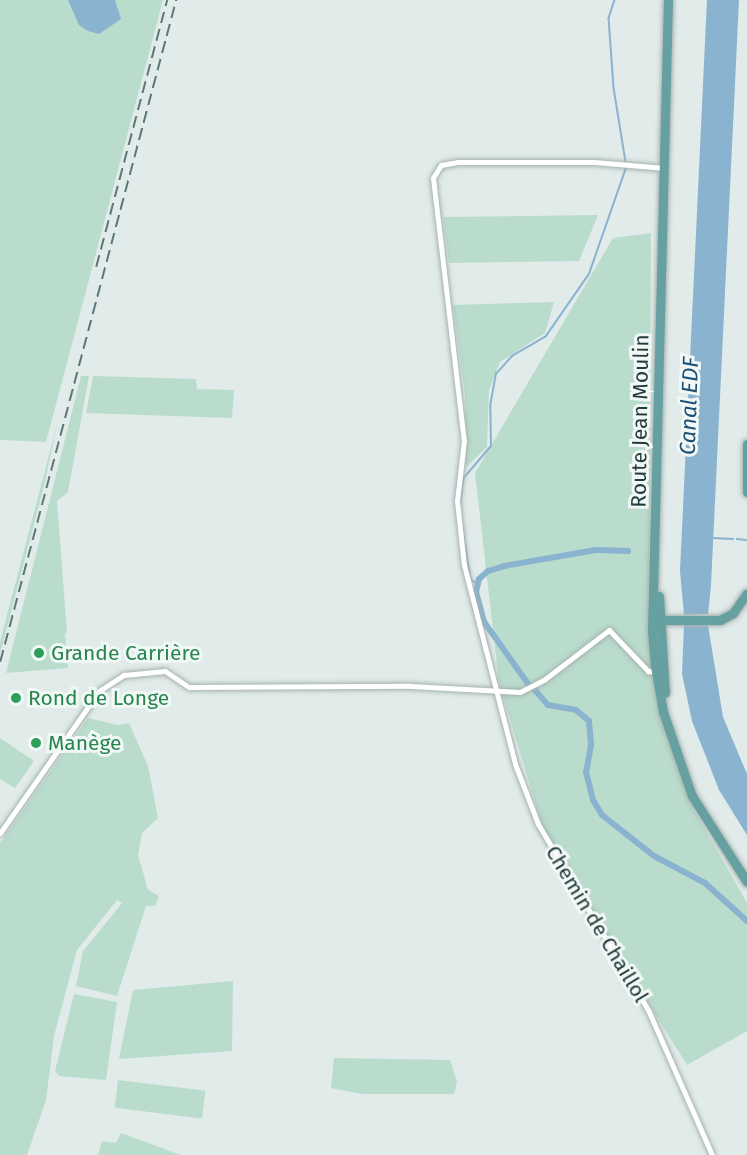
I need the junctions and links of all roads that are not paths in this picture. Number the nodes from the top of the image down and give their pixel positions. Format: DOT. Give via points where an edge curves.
graph roads {
  1 [pos="668,0"];
  2 [pos="665,168"];
  3 [pos="747,444"];
  4 [pos="747,492"];
  5 [pos="657,494"];
  6 [pos="747,593"];
  7 [pos="657,626"];
  8 [pos="659,670"];
  9 [pos="495,688"];
  10 [pos="713,831"];
  11 [pos="0,832"];
  12 [pos="747,882"];
  13 [pos="712,1155"];
  1 -- 2 [label="main road, Route Jean Moulin"];
  2 -- 5 [label="main road, Route Jean Moulin"];
  2 -- 9 [label="street, Chemin de Chaillol" via="594,162 458,162 441,165 434,172 464,440 458,501 460,533 471,602"];
  3 -- 4 [label="main road"];
  5 -- 7 [label="main road"];
  5 -- 7 [label="main road, Route Jean Moulin"];
  6 -- 7 [label="main road" via="733,613 710,621"];
  7 -- 8 [label="main road, Route Jean Moulin"];
  8 -- 9 [label="street" via="648,671 609,630 534,686 520,692"];
  8 -- 10 [label="main road, Route Jean Moulin" via="681,757"];
  8 -- 10 [label="main road, Route Jean Moulin" via="678,761"];
  9 -- 11 [label="street" via="195,687 183,685 165,671 118,677 99,691"];
  9 -- 13 [label="street, Chemin de Chaillol" via="515,764 538,824 649,1012"];
  10 -- 12 [label="main road, Route Jean Moulin"];
}
